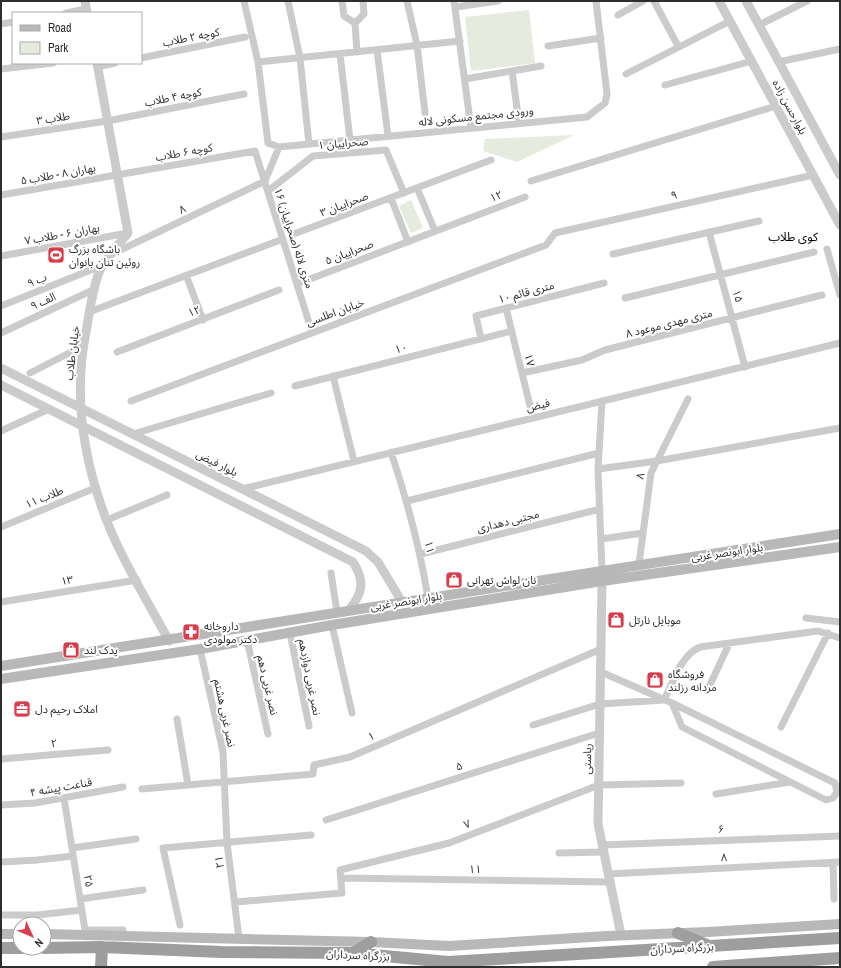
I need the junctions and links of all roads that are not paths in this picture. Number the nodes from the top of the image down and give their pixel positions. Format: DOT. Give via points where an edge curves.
graph roads {
  1 [pos="244,1"];
  2 [pos="288,1"];
  3 [pos="342,1"];
  4 [pos="363,1"];
  5 [pos="407,1"];
  6 [pos="498,1"];
  7 [pos="596,1"];
  8 [pos="642,1"];
  9 [pos="654,1"];
  10 [pos="720,1"];
  11 [pos="746,1"];
  12 [pos="807,1"];
  13 [pos="455,4"];
  14 [pos="86,8"];
  15 [pos="70,12"];
  16 [pos="618,15"];
  17 [pos="730,21"];
  18 [pos="12,22"];
  19 [pos="355,23"];
  20 [pos="1,24"];
  21 [pos="759,25"];
  22 [pos="245,37"];
  23 [pos="601,38"];
  24 [pos="460,41"];
  25 [pos="417,45"];
  26 [pos="548,46"];
  27 [pos="678,46"];
  28 [pos="840,49"];
  29 [pos="377,50"];
  30 [pos="357,52"];
  31 [pos="340,54"];
  32 [pos="142,58"];
  33 [pos="300,58"];
  34 [pos="752,61"];
  35 [pos="258,62"];
  36 [pos="778,62"];
  37 [pos="44,64"];
  38 [pos="97,65"];
  39 [pos="541,66"];
  40 [pos="1,69"];
  41 [pos="512,71"];
  42 [pos="626,74"];
  43 [pos="465,79"];
  44 [pos="665,85"];
  45 [pos="244,94"];
  46 [pos="776,106"];
  47 [pos="424,113"];
  48 [pos="107,121"];
  49 [pos="519,123"];
  50 [pos="470,128"];
  51 [pos="388,136"];
  52 [pos="1,137"];
  53 [pos="350,140"];
  54 [pos="309,144"];
  55 [pos="279,146"];
  56 [pos="255,151"];
  57 [pos="491,160"];
  58 [pos="118,175"];
  59 [pos="812,175"];
  60 [pos="840,175"];
  61 [pos="265,181"];
  62 [pos="530,181"];
  63 [pos="417,188"];
  64 [pos="268,191"];
  65 [pos="404,193"];
  66 [pos="1,195"];
  67 [pos="524,197"];
  68 [pos="391,198"];
  69 [pos="759,221"];
  70 [pos="840,225"];
  71 [pos="435,232"];
  72 [pos="709,232"];
  73 [pos="128,233"];
  74 [pos="291,236"];
  75 [pos="283,239"];
  76 [pos="408,242"];
  77 [pos="546,245"];
  78 [pos="827,249"];
  79 [pos="814,252"];
  80 [pos="612,254"];
  81 [pos="1,256"];
  82 [pos="109,256"];
  83 [pos="104,265"];
  84 [pos="186,275"];
  85 [pos="720,275"];
  86 [pos="604,283"];
  87 [pos="297,284"];
  88 [pos="95,289"];
  89 [pos="279,290"];
  90 [pos="822,295"];
  91 [pos="840,295"];
  92 [pos="625,298"];
  93 [pos="1,306"];
  94 [pos="506,308"];
  95 [pos="90,312"];
  96 [pos="732,318"];
  97 [pos="203,320"];
  98 [pos="512,331"];
  99 [pos="312,332"];
  100 [pos="1,334"];
  101 [pos="481,339"];
  102 [pos="840,343"];
  103 [pos="83,346"];
  104 [pos="117,352"];
  105 [pos="745,366"];
  106 [pos="1,368"];
  107 [pos="30,373"];
  108 [pos="522,373"];
  109 [pos="333,376"];
  110 [pos="1,385"];
  111 [pos="295,386"];
  112 [pos="271,393"];
  113 [pos="688,399"];
  114 [pos="131,400"];
  115 [pos="602,401"];
  116 [pos="79,407"];
  117 [pos="49,409"];
  118 [pos="533,418"];
  119 [pos="81,425"];
  120 [pos="840,428"];
  121 [pos="1,431"];
  122 [pos="133,434"];
  123 [pos="390,452"];
  124 [pos="599,453"];
  125 [pos="354,461"];
  126 [pos="657,461"];
  127 [pos="598,469"];
  128 [pos="95,488"];
  129 [pos="242,489"];
  130 [pos="167,495"];
  131 [pos="407,501"];
  132 [pos="600,509"];
  133 [pos="107,520"];
  134 [pos="303,520"];
  135 [pos="1,527"];
  136 [pos="296,533"];
  137 [pos="643,533"];
  138 [pos="840,534"];
  139 [pos="601,539"];
  140 [pos="783,543"];
  141 [pos="840,547"];
  142 [pos="421,554"];
  143 [pos="785,556"];
  144 [pos="639,564"];
  145 [pos="602,570"];
  146 [pos="331,573"];
  147 [pos="136,580"];
  148 [pos="602,581"];
  149 [pos="428,598"];
  150 [pos="1,602"];
  151 [pos="402,602"];
  152 [pos="349,610"];
  153 [pos="337,612"];
  154 [pos="806,618"];
  155 [pos="840,622"];
  156 [pos="332,625"];
  157 [pos="290,632"];
  158 [pos="828,633"];
  159 [pos="840,638"];
  160 [pos="247,640"];
  161 [pos="169,641"];
  162 [pos="729,644"];
  163 [pos="200,649"];
  164 [pos="601,649"];
  165 [pos="22,662"];
  166 [pos="1,666"];
  167 [pos="601,672"];
  168 [pos="25,675"];
  169 [pos="1,679"];
  170 [pos="708,689"];
  171 [pos="664,700"];
  172 [pos="600,704"];
  173 [pos="672,704"];
  174 [pos="352,713"];
  175 [pos="177,719"];
  176 [pos="533,725"];
  177 [pos="309,726"];
  178 [pos="781,727"];
  179 [pos="600,733"];
  180 [pos="268,734"];
  181 [pos="108,750"];
  182 [pos="1,759"];
  183 [pos="224,782"];
  184 [pos="790,782"];
  185 [pos="681,783"];
  186 [pos="837,784"];
  187 [pos="188,785"];
  188 [pos="599,785"];
  189 [pos="123,787"];
  190 [pos="142,789"];
  191 [pos="716,794"];
  192 [pos="64,798"];
  193 [pos="1,805"];
  194 [pos="326,820"];
  195 [pos="311,835"];
  196 [pos="840,836"];
  197 [pos="136,839"];
  198 [pos="227,843"];
  199 [pos="72,848"];
  200 [pos="603,849"];
  201 [pos="559,853"];
  202 [pos="74,856"];
  203 [pos="1,862"];
  204 [pos="836,863"];
  205 [pos="341,878"];
  206 [pos="609,878"];
  207 [pos="143,890"];
  208 [pos="80,899"];
  209 [pos="834,899"];
  210 [pos="234,902"];
  211 [pos="82,910"];
  212 [pos="1,915"];
  213 [pos="840,924"];
  214 [pos="180,925"];
  215 [pos="124,930"];
  216 [pos="678,933"];
  217 [pos="1,934"];
  218 [pos="12,934"];
  219 [pos="52,934"];
  220 [pos="621,935"];
  221 [pos="239,938"];
  222 [pos="840,938"];
  223 [pos="371,942"];
  224 [pos="710,946"];
  225 [pos="102,947"];
  226 [pos="1,948"];
  227 [pos="12,948"];
  228 [pos="52,948"];
  229 [pos="353,953"];
  230 [pos="840,958"];
  231 [pos="101,967"];
  232 [pos="713,967"];
  1 -- 35 [label="street"];
  2 -- 33 [label="street"];
  3 -- 19 [label="street" via="344,16"];
  4 -- 19 [label="street" via="364,14"];
  5 -- 25 [label="street"];
  6 -- 13 [label="street"];
  7 -- 23 [label="street, ورودی مجتمع مسکونی لاله"];
  8 -- 16 [label="street"];
  9 -- 27 [label="street"];
  10 -- 17 [label="street, بلوارحسن زاده"];
  11 -- 21 [label="street, بلوارحسن زاده"];
  12 -- 21 [label="street"];
  13 -- 24 [label="street"];
  14 -- 15 [label="street"];
  17 -- 27 [label="street"];
  17 -- 34 [label="street, بلوارحسن زاده"];
  18 -- 20 [label="street"];
  19 -- 30 [label="street"];
  21 -- 36 [label="street, بلوارحسن زاده"];
  22 -- 32 [label="street, کوچه ۲ طلاب"];
  23 -- 26 [label="street"];
  23 -- 49 [label="street, ورودی مجتمع مسکونی لاله" via="607,94 605,103 587,116"];
  24 -- 25 [label="street"];
  24 -- 43 [label="street"];
  25 -- 29 [label="street"];
  25 -- 47 [label="street"];
  27 -- 42 [label="street"];
  28 -- 36 [label="street"];
  29 -- 30 [label="street"];
  29 -- 51 [label="street"];
  30 -- 31 [label="street"];
  31 -- 33 [label="street"];
  31 -- 53 [label="street"];
  33 -- 35 [label="street"];
  33 -- 54 [label="street"];
  34 -- 44 [label="street"];
  34 -- 46 [label="street, بلوارحسن زاده"];
  35 -- 55 [label="street" via="268,143"];
  36 -- 60 [label="street, بلوارحسن زاده"];
  37 -- 40 [label="street"];
  38 -- 48 [label="street"];
  39 -- 41 [label="street"];
  41 -- 43 [label="street"];
  41 -- 49 [label="street"];
  43 -- 50 [label="street"];
  45 -- 48 [label="street, کوچه ۴ طلاب"];
  46 -- 59 [label="street, بلوارحسن زاده"];
  46 -- 62 [label="street"];
  48 -- 52 [label="street, طلاب ۳"];
  48 -- 58 [label="street"];
  49 -- 50 [label="street, ورودی مجتمع مسکونی لاله"];
  50 -- 51 [label="street, ورودی مجتمع مسکونی لاله"];
  51 -- 53 [label="street, ورودی مجتمع مسکونی لاله"];
  53 -- 54 [label="street, ورودی مجتمع مسکونی لاله"];
  54 -- 55 [label="street, ورودی مجتمع مسکونی لاله"];
  55 -- 61 [label="street"];
  56 -- 58 [label="street, کوچه ۶ طلاب"];
  56 -- 61 [label="street, ۱۶ متری لاله (صحراییان)"];
  57 -- 63 [label="street"];
  58 -- 66 [label="street, بهاران ۸ - طلاب ۵"];
  58 -- 73 [label="street"];
  59 -- 70 [label="street, بلوارحسن زاده"];
  59 -- 77 [label="street, ۹" via="555,233"];
  61 -- 64 [label="street, ۱۶ متری لاله (صحراییان)"];
  61 -- 82 [label="street, ۸"];
  63 -- 65 [label="street"];
  63 -- 71 [label="street"];
  64 -- 65 [label="street, صحراییان ۱" via="313,156 386,150"];
  64 -- 75 [label="street, ۱۶ متری لاله (صحراییان)"];
  65 -- 68 [label="street, صحراییان ۳"];
  67 -- 71 [label="street, ۱۲"];
  68 -- 74 [label="street, صحراییان ۳"];
  68 -- 76 [label="street"];
  69 -- 72 [label="street"];
  71 -- 76 [label="street, ۱۲"];
  72 -- 80 [label="street"];
  72 -- 85 [label="street, ۱۵"];
  73 -- 81 [label="street, بهاران ۶ - طلاب ۷"];
  73 -- 82 [label="street, خیابان طلاب"];
  75 -- 84 [label="street"];
  75 -- 87 [label="street, ۱۶ متری لاله (صحراییان)"];
  76 -- 87 [label="street, ۵ صحراییان"];
  77 -- 99 [label="street, خيابان اطلسى"];
  78 -- 91 [label="street"];
  79 -- 85 [label="street"];
  82 -- 83 [label="street, خیابان طلاب"];
  83 -- 88 [label="street, خیابان طلاب"];
  83 -- 93 [label="street, ۹ ب"];
  84 -- 95 [label="street"];
  84 -- 97 [label="street"];
  85 -- 92 [label="street"];
  85 -- 96 [label="street, ۱۵"];
  86 -- 94 [label="street, ۱۰ متری قائم"];
  87 -- 99 [label="street, ۱۶ متری لاله (صحراییان)"];
  88 -- 95 [label="street, خیابان طلاب"];
  88 -- 100 [label="street, ۹ الف"];
  89 -- 97 [label="street, ۱۲"];
  90 -- 96 [label="street, ۸ متری مهدی موعود"];
  94 -- 98 [label="street, ۱۷"];
  94 -- 101 [label="street, ۱۰ متری قائم" via="476,316"];
  95 -- 103 [label="street, خیابان طلاب"];
  96 -- 105 [label="street, ۱۵"];
  96 -- 108 [label="street, ۸ متری مهدی موعود" via="605,350 582,360"];
  97 -- 104 [label="street, ۱۲"];
  98 -- 101 [label="street, ۱۰"];
  98 -- 108 [label="street, ۱۷"];
  99 -- 114 [label="street, خيابان اطلسى"];
  101 -- 109 [label="street, ۱۰"];
  102 -- 105 [label="street, فیض"];
  103 -- 107 [label="street"];
  103 -- 116 [label="street, خیابان طلاب"];
  105 -- 115 [label="street, فیض"];
  106 -- 116 [label="street, بلوار فیض"];
  108 -- 118 [label="street, ۱۷"];
  109 -- 111 [label="street, ۱۰"];
  109 -- 125 [label="street"];
  110 -- 117 [label="street"];
  112 -- 122 [label="street"];
  113 -- 126 [label="street, ۸"];
  115 -- 118 [label="street, فیض"];
  115 -- 124 [label="street"];
  116 -- 119 [label="street, خیابان طلاب"];
  116 -- 122 [label="street, بلوار فیض"];
  117 -- 119 [label="street"];
  117 -- 121 [label="street"];
  118 -- 123 [label="street, فیض"];
  119 -- 128 [label="street, خیابان طلاب"];
  119 -- 136 [label="street"];
  120 -- 126 [label="street"];
  122 -- 129 [label="street, بلوار فیض"];
  123 -- 125 [label="street, فیض"];
  123 -- 131 [label="street"];
  124 -- 127 [label="street"];
  124 -- 131 [label="street"];
  125 -- 129 [label="street, فیض"];
  126 -- 127 [label="street"];
  126 -- 137 [label="street, ۸" via="651,473"];
  127 -- 132 [label="street"];
  128 -- 133 [label="street, خیابان طلاب"];
  128 -- 135 [label="street, طلاب ۱۱"];
  129 -- 134 [label="street, بلوار فیض"];
  130 -- 133 [label="street"];
  131 -- 142 [label="street, ۱۱"];
  132 -- 139 [label="street"];
  132 -- 142 [label="street, مجتبی دهداری"];
  133 -- 147 [label="street, خیابان طلاب"];
  134 -- 136 [label="street"];
  134 -- 151 [label="street, بلوار فیض" via="366,551 378,562"];
  136 -- 152 [label="street" via="353,562 359,572 361,586 357,600"];
  137 -- 139 [label="street"];
  137 -- 144 [label="street, ۸"];
  138 -- 140 [label="main road, بلوار ابونصر غربی"];
  139 -- 145 [label="street"];
  140 -- 143 [label="main road"];
  140 -- 144 [label="main road, بلوار ابونصر غربی"];
  141 -- 143 [label="main road, بلوار ابونصر غربی"];
  142 -- 149 [label="street, ۱۱"];
  143 -- 148 [label="main road, بلوار ابونصر غربی"];
  144 -- 145 [label="main road, بلوار ابونصر غربی"];
  145 -- 149 [label="main road, بلوار ابونصر غربی"];
  146 -- 153 [label="street"];
  147 -- 150 [label="street, ۱۳"];
  147 -- 161 [label="street, خیابان طلاب"];
  148 -- 156 [label="main road, بلوار ابونصر غربی"];
  148 -- 164 [label="street, ریاستی"];
  149 -- 151 [label="main road, بلوار ابونصر غربی"];
  151 -- 152 [label="main road, بلوار ابونصر غربی"];
  152 -- 153 [label="main road, بلوار ابونصر غربی"];
  153 -- 161 [label="main road, بلوار ابونصر غربی"];
  154 -- 155 [label="street"];
  156 -- 157 [label="main road, بلوار ابونصر غربی"];
  156 -- 174 [label="street"];
  157 -- 160 [label="main road, بلوار ابونصر غربی"];
  157 -- 177 [label="street, نصر غربی دوازدهم"];
  158 -- 159 [label="street"];
  158 -- 162 [label="street" via="818,631"];
  158 -- 178 [label="street"];
  160 -- 163 [label="main road, بلوار ابونصر غربی"];
  160 -- 180 [label="street, نصر غربی دهم"];
  161 -- 165 [label="main road, بلوار ابونصر غربی"];
  162 -- 170 [label="street"];
  162 -- 171 [label="street" via="700,647 690,652"];
  163 -- 168 [label="main road, بلوار ابونصر غربی"];
  163 -- 183 [label="street, نصر غربی هشتم" via="223,752"];
  164 -- 167 [label="street, ریاستی"];
  164 -- 183 [label="street, ۱" via="350,757 314,765 313,774"];
  165 -- 166 [label="main road, بلوار ابونصر غربی"];
  165 -- 168 [label="main road"];
  167 -- 171 [label="street"];
  167 -- 172 [label="street, ریاستی"];
  168 -- 169 [label="main road, بلوار ابونصر غربی"];
  171 -- 172 [label="street"];
  171 -- 173 [label="street"];
  172 -- 176 [label="street"];
  172 -- 179 [label="street, ریاستی"];
  173 -- 184 [label="street" via="682,727"];
  173 -- 186 [label="street"];
  175 -- 187 [label="street"];
  179 -- 188 [label="street, ریاستی"];
  179 -- 194 [label="street, ۵"];
  181 -- 182 [label="street, ۲"];
  183 -- 187 [label="street, ۱"];
  183 -- 198 [label="street, ۲۱"];
  184 -- 186 [label="street" via="826,800 833,798 837,792"];
  184 -- 191 [label="street"];
  185 -- 188 [label="street, ۷"];
  187 -- 190 [label="street, ۱"];
  188 -- 200 [label="street, ریاستی" via="598,824"];
  188 -- 205 [label="street, ۷" via="449,843 340,870"];
  189 -- 192 [label="street, قناعت پیشه ۴"];
  192 -- 193 [label="street, قناعت پیشه ۴"];
  192 -- 199 [label="street, ۲۵"];
  195 -- 198 [label="street"];
  196 -- 200 [label="street, ۶"];
  197 -- 199 [label="street"];
  198 -- 210 [label="street, ۲۱"];
  198 -- 214 [label="street" via="163,848"];
  199 -- 202 [label="street, ۲۵"];
  200 -- 201 [label="street"];
  200 -- 206 [label="street, ریاستی"];
  202 -- 203 [label="street"];
  202 -- 208 [label="street, ۲۵"];
  204 -- 206 [label="street, ۸"];
  204 -- 209 [label="street"];
  205 -- 206 [label="street, ۱۱"];
  205 -- 210 [label="street" via="342,893"];
  206 -- 220 [label="street, ریاستی"];
  207 -- 208 [label="street"];
  208 -- 211 [label="street, ۲۵"];
  210 -- 221 [label="street, ۲۱"];
  211 -- 212 [label="street" via="37,915"];
  211 -- 215 [label="street, ۲۵" via="86,930"];
  213 -- 216 [label="main road"];
  216 -- 220 [label="main road"];
  216 -- 224 [label="highway"];
  217 -- 218 [label="main road"];
  219 -- 221 [label="main road"];
  220 -- 223 [label="main road" via="449,946"];
  221 -- 223 [label="main road"];
  222 -- 224 [label="highway, بزرگراه سرداران"];
  223 -- 229 [label="highway"];
  224 -- 229 [label="highway, بزرگراه سرداران" via="448,962"];
  225 -- 228 [label="highway, بزرگراه سرداران"];
  225 -- 229 [label="highway, بزرگراه سرداران" via="221,952"];
  225 -- 231 [label="highway"];
  226 -- 227 [label="highway"];
  230 -- 232 [label="highway, بزرگراه سرداران"];
}
